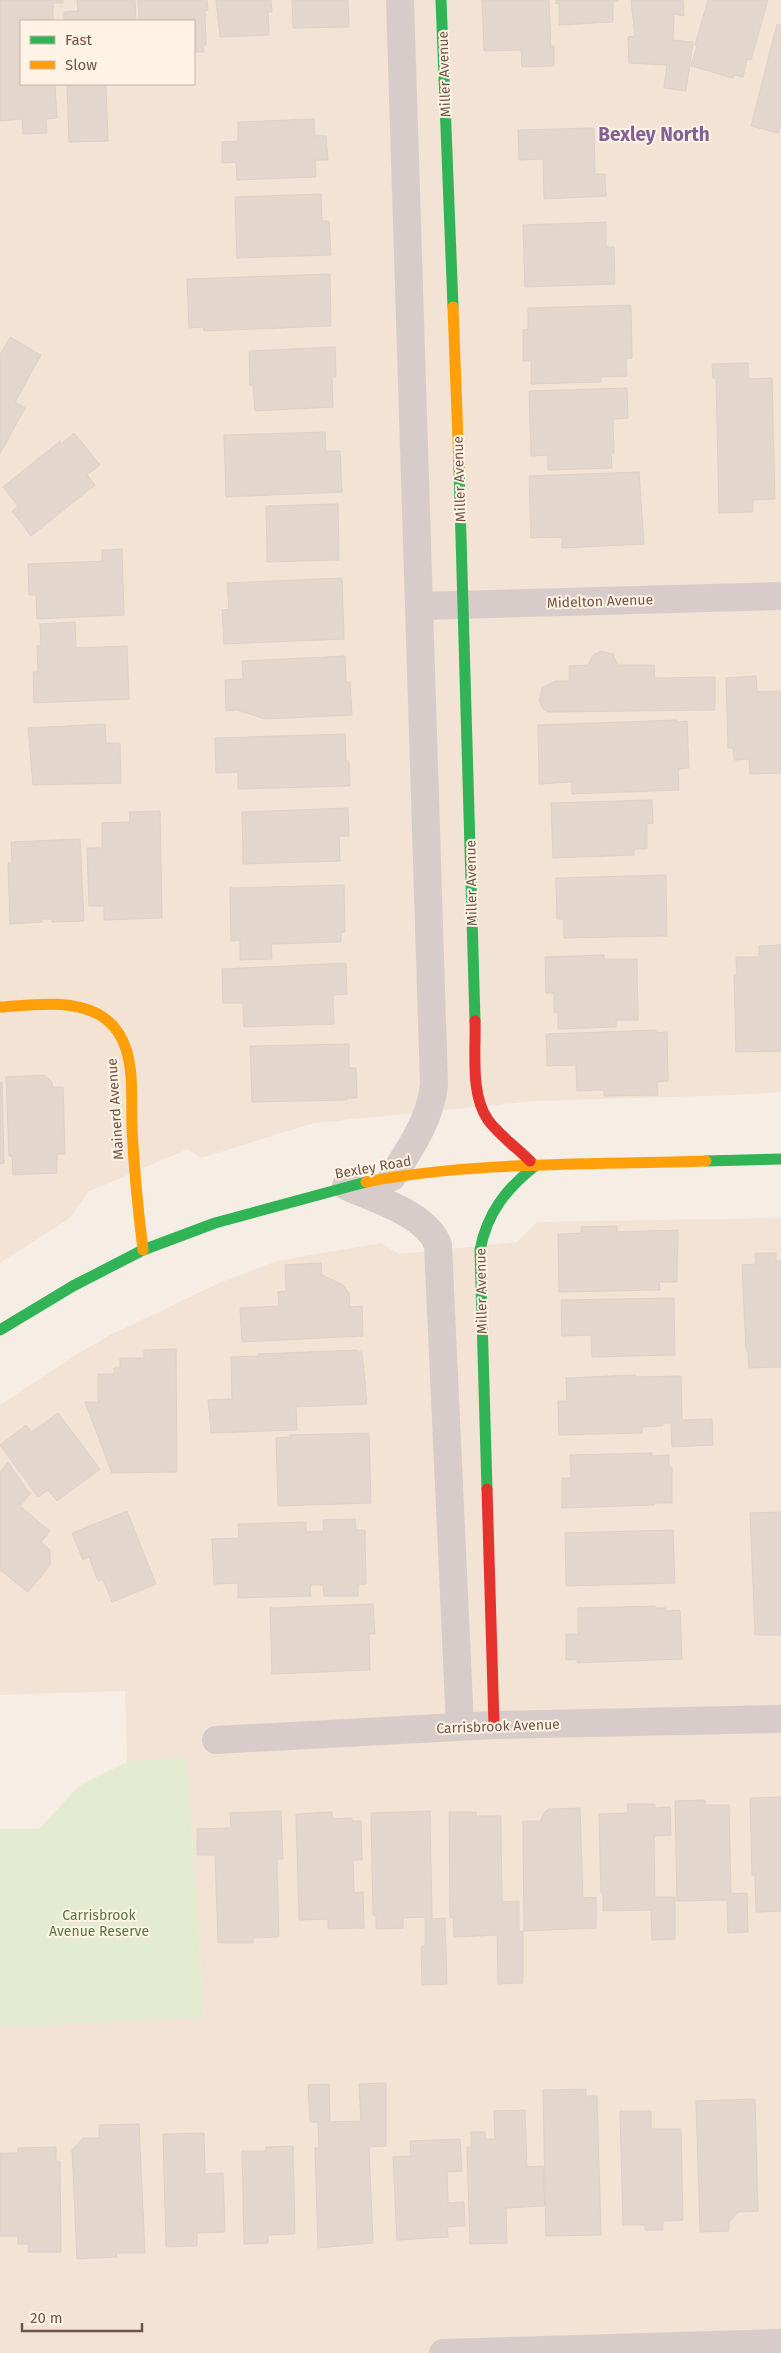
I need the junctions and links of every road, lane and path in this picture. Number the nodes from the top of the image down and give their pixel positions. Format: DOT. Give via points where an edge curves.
graph roads {
  1 [pos="400,0"];
  2 [pos="441,0"];
  3 [pos="781,596"];
  4 [pos="464,605"];
  5 [pos="419,606"];
  6 [pos="0,1007"];
  7 [pos="781,1159"];
  8 [pos="535,1166"];
  9 [pos="392,1177"];
  10 [pos="346,1186"];
  11 [pos="143,1250"];
  12 [pos="0,1330"];
  13 [pos="781,1719"];
  14 [pos="494,1724"];
  15 [pos="460,1726"];
  16 [pos="216,1740"];
  17 [pos="781,2342"];
  18 [pos="443,2353"];
  1 -- 5 [label="street"];
  2 -- 4 [label="street, Miller Avenue"];
  3 -- 4 [label="street, Midelton Avenue"];
  4 -- 5 [label="street, Midelton Avenue"];
  4 -- 8 [label="street, Miller Avenue" via="477,1085 482,1108 489,1120"];
  5 -- 9 [label="street" via="434,1084 426,1121"];
  6 -- 11 [label="street, Mainerd Avenue" via="83,1008 112,1024 121,1036 129,1072 136,1195"];
  7 -- 8 [label="street, Bexley Road"];
  8 -- 9 [label="street, Bexley Road"];
  8 -- 14 [label="street, Miller Avenue" via="508,1188 493,1208 480,1250"];
  9 -- 10 [label="street, Bexley Road"];
  10 -- 11 [label="street, Bexley Road" via="215,1223"];
  10 -- 15 [label="street" via="418,1220 432,1231 438,1245"];
  11 -- 12 [label="street, Bexley Road" via="73,1286"];
  13 -- 14 [label="street, Carrisbrook Avenue"];
  14 -- 15 [label="street, Carrisbrook Avenue"];
  15 -- 16 [label="street, Carrisbrook Avenue"];
  17 -- 18 [label="street"];
}
